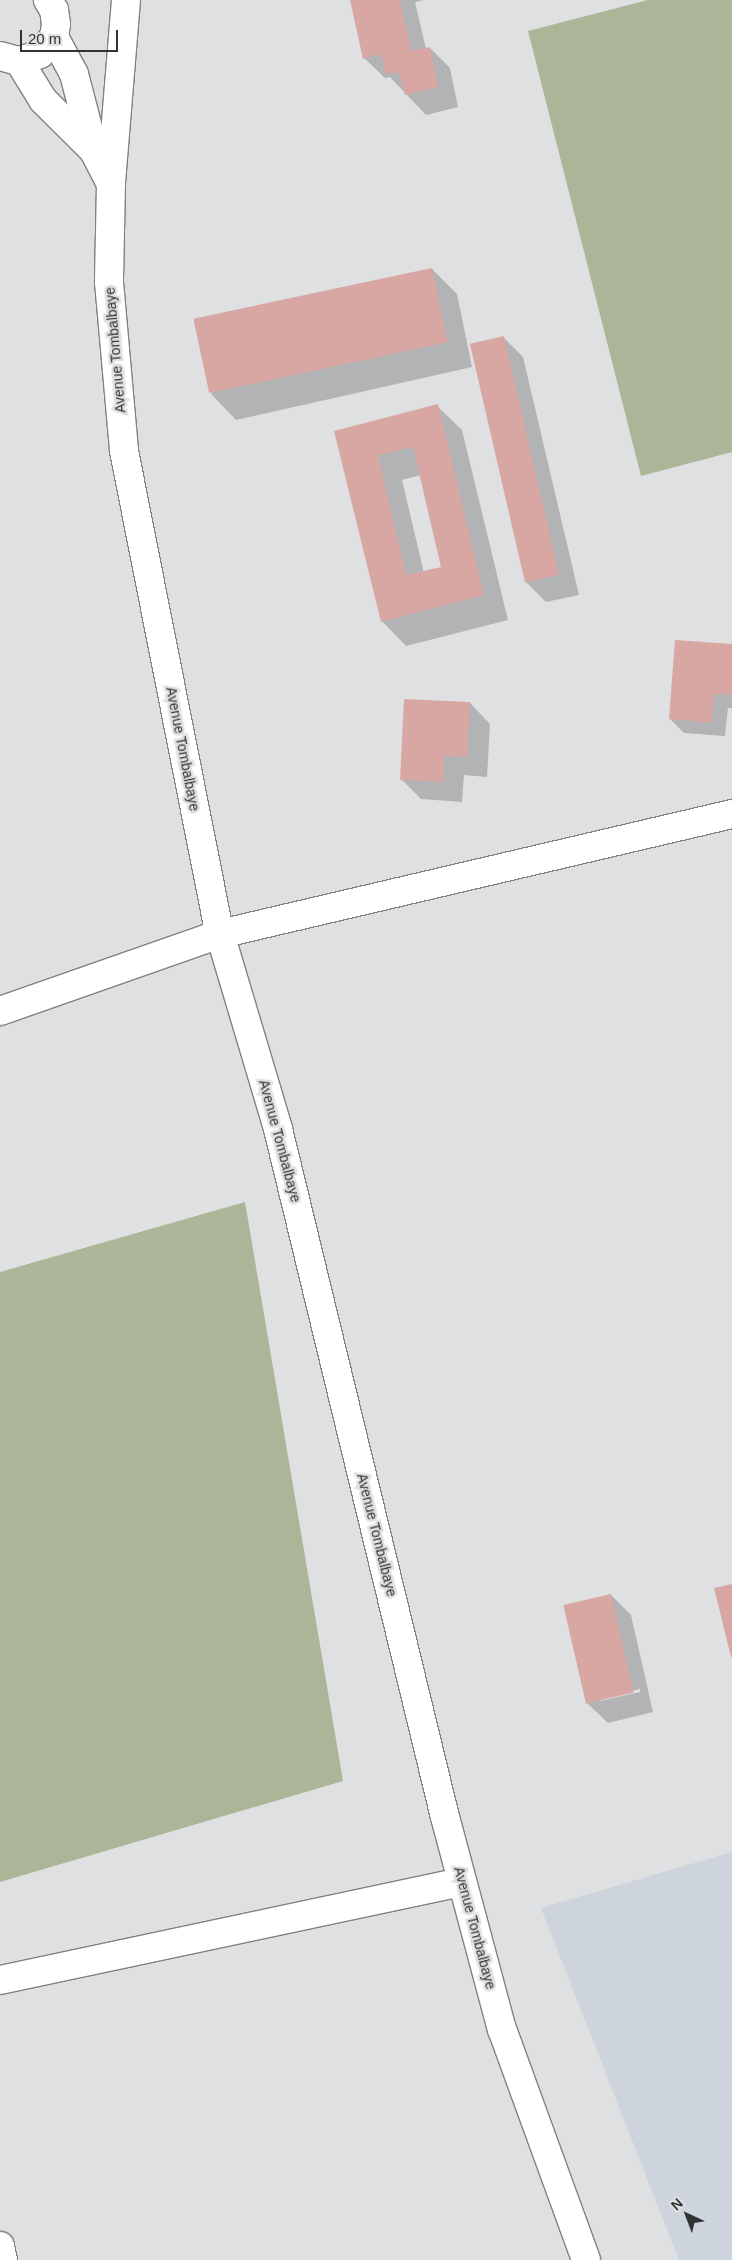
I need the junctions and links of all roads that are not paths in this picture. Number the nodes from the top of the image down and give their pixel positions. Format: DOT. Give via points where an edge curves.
graph roads {
  1 [pos="48,0"];
  2 [pos="126,0"];
  3 [pos="54,37"];
  4 [pos="7,63"];
  5 [pos="94,151"];
  6 [pos="111,184"];
  7 [pos="732,814"];
  8 [pos="220,934"];
  9 [pos="0,1011"];
  10 [pos="462,1882"];
  11 [pos="0,1980"];
  12 [pos="0,2246"];
  13 [pos="3,2260"];
  14 [pos="586,2260"];
  1 -- 3 [label="main road" via="54,10"];
  2 -- 6 [label="main road, Avenue Tombalbaye"];
  3 -- 4 [label="main road" via="40,54"];
  3 -- 5 [label="main road" via="74,74"];
  4 -- 5 [label="main road"];
  5 -- 6 [label="main road"];
  6 -- 8 [label="main road, Avenue Tombalbaye" via="109,282 124,450"];
  7 -- 8 [label="main road"];
  8 -- 9 [label="main road"];
  8 -- 10 [label="main road, Avenue Tombalbaye" via="278,1129"];
  10 -- 11 [label="main road"];
  10 -- 14 [label="main road, Avenue Tombalbaye" via="502,2029"];
  12 -- 13 [label="main road"];
}
